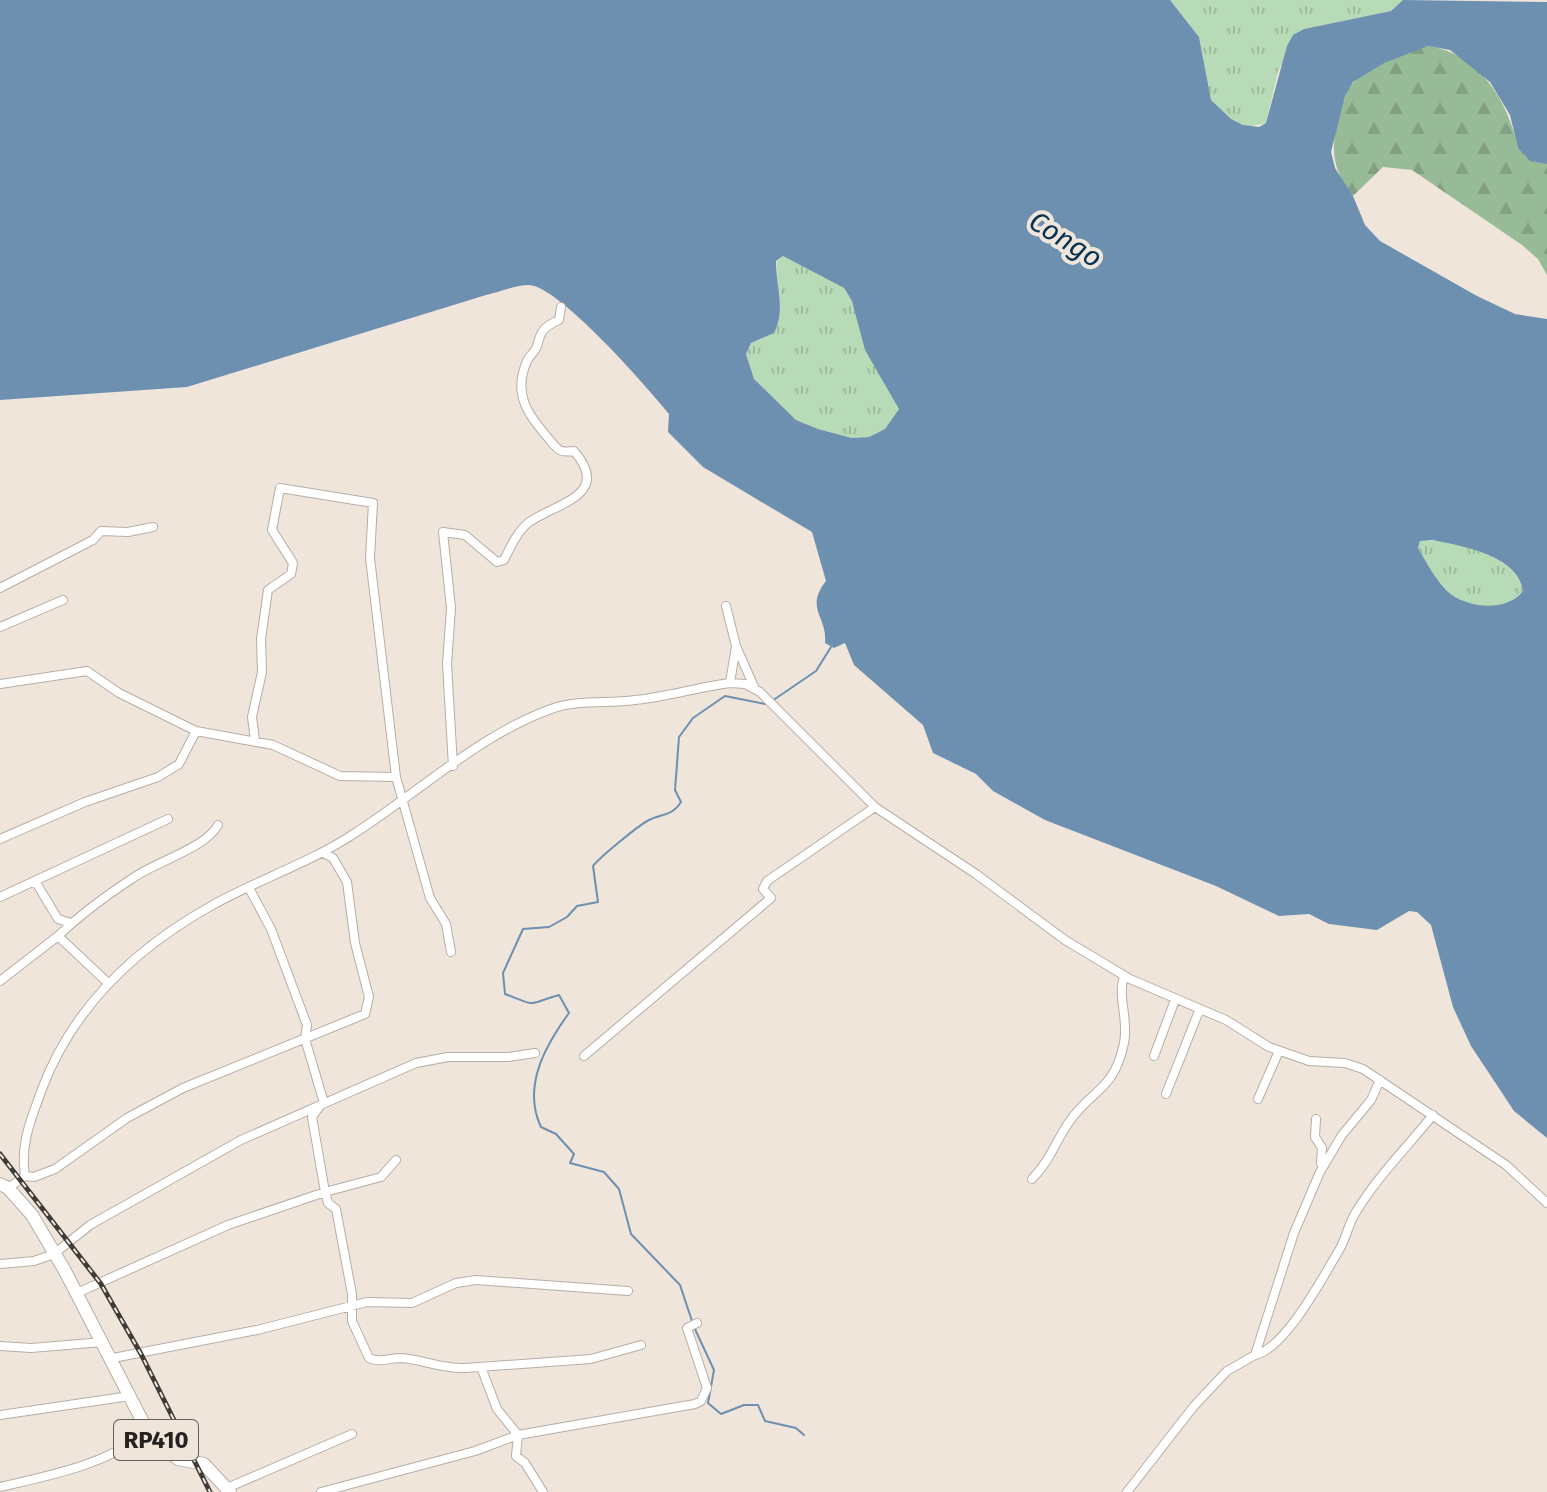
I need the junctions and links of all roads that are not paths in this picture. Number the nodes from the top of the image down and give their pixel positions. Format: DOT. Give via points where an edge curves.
graph roads {
  1 [pos="561,307"];
  2 [pos="153,527"];
  3 [pos="0,588"];
  4 [pos="63,600"];
  5 [pos="726,606"];
  6 [pos="0,627"];
  7 [pos="736,646"];
  8 [pos="730,683"];
  9 [pos="0,684"];
  10 [pos="755,690"];
  11 [pos="196,731"];
  12 [pos="255,740"];
  13 [pos="453,766"];
  14 [pos="396,777"];
  15 [pos="401,803"];
  16 [pos="875,807"];
  17 [pos="168,819"];
  18 [pos="218,825"];
  19 [pos="0,839"];
  20 [pos="323,853"];
  21 [pos="35,881"];
  22 [pos="249,888"];
  23 [pos="0,897"];
  24 [pos="71,923"];
  25 [pos="58,936"];
  26 [pos="451,952"];
  27 [pos="1124,976"];
  28 [pos="0,981"];
  29 [pos="108,983"];
  30 [pos="1175,1000"];
  31 [pos="1199,1011"];
  32 [pos="305,1039"];
  33 [pos="1279,1051"];
  34 [pos="535,1053"];
  35 [pos="584,1056"];
  36 [pos="1154,1056"];
  37 [pos="1380,1080"];
  38 [pos="1166,1094"];
  39 [pos="1258,1099"];
  40 [pos="324,1103"];
  41 [pos="1433,1115"];
  42 [pos="1316,1119"];
  43 [pos="396,1160"];
  44 [pos="1320,1172"];
  45 [pos="25,1176"];
  46 [pos="1032,1179"];
  47 [pos="4,1186"];
  48 [pos="325,1192"];
  49 [pos="1547,1203"];
  50 [pos="54,1254"];
  51 [pos="0,1264"];
  52 [pos="628,1291"];
  53 [pos="77,1293"];
  54 [pos="352,1305"];
  55 [pos="697,1323"];
  56 [pos="104,1342"];
  57 [pos="641,1345"];
  58 [pos="0,1346"];
  59 [pos="1255,1355"];
  60 [pos="113,1358"];
  61 [pos="481,1367"];
  62 [pos="130,1396"];
  63 [pos="0,1415"];
  64 [pos="148,1432"];
  65 [pos="352,1434"];
  66 [pos="518,1435"];
  67 [pos="0,1487"];
  68 [pos="228,1490"];
  69 [pos="321,1492"];
  70 [pos="543,1492"];
  71 [pos="1127,1492"];
  1 -- 13 [label="street" via="559,320 543,327 527,361 523,401 536,429 553,447 574,451 581,459 587,484 582,494 527,524 504,560 497,562 465,535 443,532 451,608 447,664"];
  2 -- 3 [label="street" via="101,531"];
  4 -- 6 [label="street"];
  5 -- 7 [label="street"];
  7 -- 8 [label="street"];
  7 -- 10 [label="street"];
  8 -- 10 [label="street"];
  8 -- 13 [label="street" via="633,701 554,708 493,738"];
  9 -- 11 [label="street" via="87,671"];
  10 -- 16 [label="street"];
  11 -- 12 [label="street"];
  11 -- 19 [label="street" via="179,764 158,777"];
  12 -- 14 [label="street" via="340,776"];
  12 -- 14 [label="street" via="252,717 262,672 268,590 291,574 293,563 272,530 280,488 373,503 370,558"];
  13 -- 15 [label="street"];
  14 -- 15 [label="street"];
  15 -- 20 [label="street"];
  15 -- 26 [label="street" via="430,898 446,924"];
  16 -- 27 [label="street"];
  16 -- 35 [label="street" via="767,881 763,889 771,898"];
  17 -- 21 [label="street"];
  18 -- 24 [label="street" via="214,833 135,876"];
  20 -- 22 [label="street"];
  20 -- 32 [label="street" via="333,858 347,882 369,997 359,1018"];
  21 -- 23 [label="street"];
  21 -- 24 [label="street" via="58,919"];
  22 -- 29 [label="street" via="154,941"];
  22 -- 32 [label="street" via="271,929 307,1025"];
  24 -- 25 [label="street"];
  25 -- 28 [label="street"];
  25 -- 29 [label="street"];
  27 -- 30 [label="street"];
  27 -- 46 [label="street" via="1120,991 1126,1032 1115,1075 1070,1120 1051,1159"];
  29 -- 45 [label="street" via="49,1071 24,1134"];
  30 -- 31 [label="street"];
  30 -- 36 [label="street"];
  31 -- 33 [label="street" via="1226,1020"];
  31 -- 38 [label="street"];
  32 -- 40 [label="street"];
  32 -- 45 [label="street" via="173,1093 55,1169"];
  33 -- 37 [label="street" via="1309,1061 1345,1063"];
  33 -- 39 [label="street"];
  34 -- 40 [label="street" via="416,1063"];
  37 -- 41 [label="street"];
  37 -- 44 [label="street"];
  40 -- 48 [label="street" via="312,1117"];
  40 -- 50 [label="street" via="241,1140 90,1225"];
  41 -- 49 [label="street" via="1506,1165"];
  41 -- 59 [label="street" via="1357,1211 1309,1303 1267,1351"];
  42 -- 44 [label="street"];
  43 -- 48 [label="street" via="381,1177"];
  44 -- 59 [label="street" via="1294,1233"];
  45 -- 47 [label="street"];
  47 -- 50 [label="main road, RP410" via="32,1215"];
  48 -- 53 [label="street" via="228,1225"];
  48 -- 54 [label="street" via="336,1209"];
  50 -- 51 [label="street"];
  50 -- 53 [label="main road, RP410"];
  52 -- 54 [label="street" via="476,1280 412,1303 380,1300"];
  53 -- 56 [label="main road, RP410"];
  54 -- 60 [label="street"];
  54 -- 61 [label="street" via="352,1321 372,1360"];
  55 -- 66 [label="street" via="687,1328 707,1388 701,1401"];
  56 -- 58 [label="street"];
  56 -- 60 [label="main road, RP410"];
  57 -- 61 [label="street" via="591,1359"];
  59 -- 71 [label="street" via="1227,1371 1194,1406"];
  60 -- 62 [label="main road, RP410"];
  61 -- 66 [label="street" via="497,1409"];
  62 -- 63 [label="street"];
  62 -- 64 [label="main road, RP410"];
  64 -- 67 [label="street" via="90,1463"];
  64 -- 68 [label="main road, RP410" via="178,1459 204,1464"];
  65 -- 68 [label="street"];
  66 -- 69 [label="street"];
  66 -- 70 [label="street" via="516,1456"];
}
